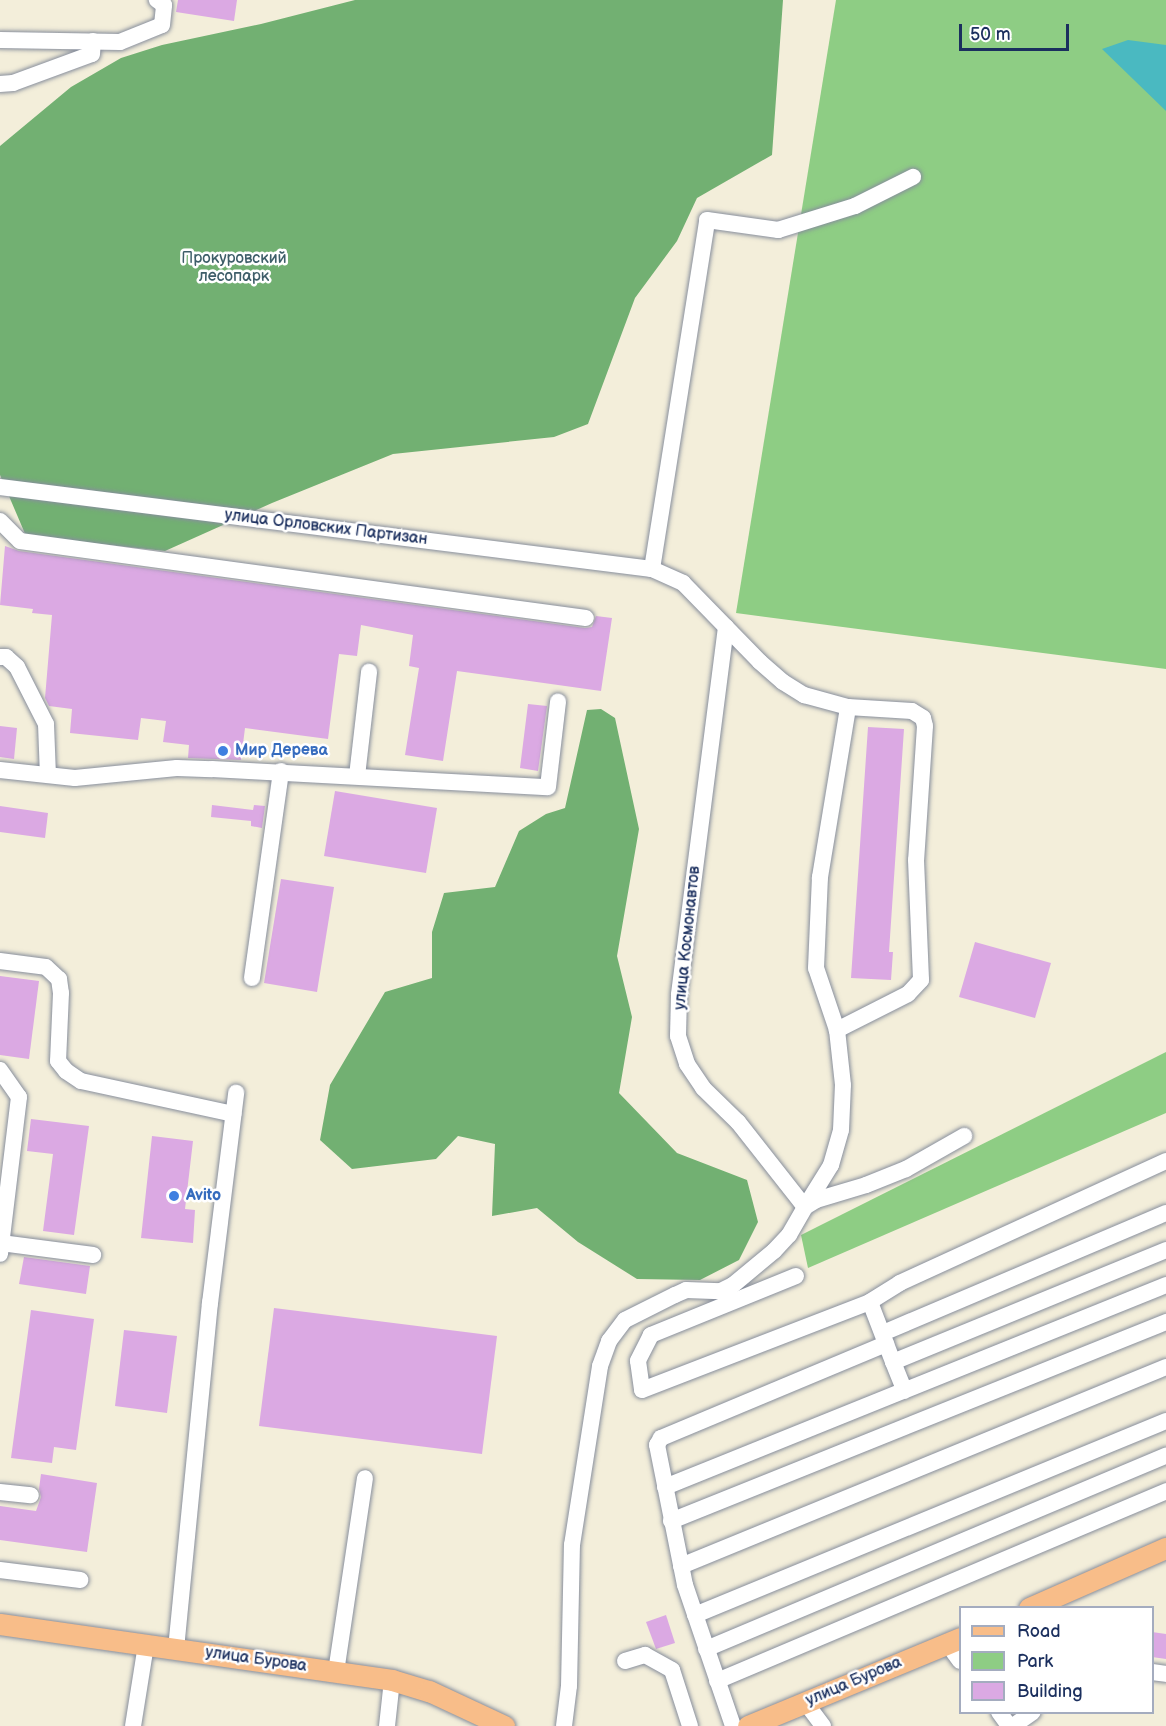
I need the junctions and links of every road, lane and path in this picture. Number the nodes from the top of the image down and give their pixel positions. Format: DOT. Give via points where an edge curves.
graph roads {
  1 [pos="158,0"];
  2 [pos="0,40"];
  3 [pos="93,41"];
  4 [pos="0,84"];
  5 [pos="913,177"];
  6 [pos="0,487"];
  7 [pos="0,521"];
  8 [pos="652,568"];
  9 [pos="586,618"];
  10 [pos="726,627"];
  11 [pos="0,657"];
  12 [pos="369,672"];
  13 [pos="558,702"];
  14 [pos="849,707"];
  15 [pos="0,771"];
  16 [pos="281,771"];
  17 [pos="48,775"];
  18 [pos="357,776"];
  19 [pos="0,961"];
  20 [pos="252,978"];
  21 [pos="837,1030"];
  22 [pos="0,1070"];
  23 [pos="236,1093"];
  24 [pos="233,1114"];
  25 [pos="964,1136"];
  26 [pos="1166,1161"];
  27 [pos="805,1207"];
  28 [pos="1166,1213"];
  29 [pos="1,1248"];
  30 [pos="1166,1250"];
  31 [pos="93,1255"];
  32 [pos="796,1276"];
  33 [pos="1166,1285"];
  34 [pos="870,1302"];
  35 [pos="1166,1322"];
  36 [pos="885,1339"];
  37 [pos="893,1362"];
  38 [pos="1166,1368"];
  39 [pos="905,1391"];
  40 [pos="1166,1421"];
  41 [pos="1166,1456"];
  42 [pos="365,1478"];
  43 [pos="665,1487"];
  44 [pos="1166,1491"];
  45 [pos="0,1492"];
  46 [pos="31,1495"];
  47 [pos="672,1521"];
  48 [pos="1166,1548"];
  49 [pos="681,1566"];
  50 [pos="0,1570"];
  51 [pos="80,1580"];
  52 [pos="1034,1606"];
  53 [pos="695,1615"];
  54 [pos="0,1624"];
  55 [pos="954,1641"];
  56 [pos="146,1644"];
  57 [pos="176,1649"];
  58 [pos="706,1649"];
  59 [pos="959,1658"];
  60 [pos="625,1661"];
  61 [pos="336,1672"];
  62 [pos="392,1680"];
  63 [pos="717,1681"];
  64 [pos="805,1702"];
  65 [pos="1000,1714"];
  66 [pos="1031,1714"];
  67 [pos="133,1726"];
  68 [pos="387,1726"];
  69 [pos="504,1726"];
  70 [pos="564,1726"];
  71 [pos="690,1726"];
  72 [pos="733,1726"];
  73 [pos="748,1726"];
  74 [pos="823,1726"];
  75 [pos="1009,1726"];
  76 [pos="1013,1726"];
  1 -- 3 [label="street" via="164,5 162,25 120,42"];
  2 -- 3 [label="street"];
  3 -- 4 [label="street" via="92,54 13,84"];
  5 -- 8 [label="street" via="855,206 778,230 707,220"];
  6 -- 8 [label="street, улица Орловских Партизан"];
  7 -- 9 [label="street" via="20,541"];
  8 -- 10 [label="street, улица Орловских Партизан" via="683,583"];
  10 -- 14 [label="street, улица Орловских Партизан" via="783,682 804,695"];
  10 -- 27 [label="street, улица Космонавтов" via="679,995 678,1036 687,1064 703,1088 745,1129"];
  11 -- 17 [label="street" via="6,657 17,667 46,724"];
  12 -- 18 [label="street"];
  13 -- 18 [label="street" via="548,787"];
  14 -- 21 [label="street" via="820,877 816,968"];
  14 -- 21 [label="street, улица Орловских Партизан" via="912,711 923,718 916,860 922,973 908,994"];
  15 -- 17 [label="street"];
  16 -- 17 [label="street" via="177,768 75,778"];
  16 -- 18 [label="street"];
  16 -- 20 [label="street"];
  19 -- 24 [label="street" via="46,967 59,979 62,993 58,1061 81,1081"];
  21 -- 27 [label="street" via="843,1085 841,1130 831,1164"];
  22 -- 29 [label="street" via="18,1097"];
  23 -- 24 [label="street"];
  24 -- 57 [label="street"];
  25 -- 27 [label="street" via="906,1169 830,1194"];
  26 -- 34 [label="street" via="900,1283"];
  27 -- 70 [label="street" via="789,1235 734,1285 709,1293 686,1290 625,1320 609,1341 600,1366 572,1545 569,1686"];
  28 -- 36 [label="street"];
  29 -- 31 [label="street"];
  30 -- 37 [label="street"];
  32 -- 34 [label="street" via="651,1335 638,1361 642,1390"];
  33 -- 39 [label="street"];
  34 -- 36 [label="street"];
  35 -- 47 [label="street"];
  36 -- 37 [label="street"];
  36 -- 43 [label="street" via="661,1438 657,1445"];
  37 -- 39 [label="street"];
  38 -- 49 [label="street"];
  39 -- 43 [label="street"];
  40 -- 53 [label="street"];
  41 -- 58 [label="street"];
  42 -- 61 [label="street"];
  43 -- 47 [label="street"];
  44 -- 63 [label="street"];
  45 -- 46 [label="street"];
  47 -- 49 [label="street"];
  48 -- 52 [label="main road"];
  49 -- 53 [label="street"];
  50 -- 51 [label="street"];
  53 -- 58 [label="street"];
  54 -- 56 [label="main road, улица Бурова"];
  55 -- 59 [label="street"];
  55 -- 64 [label="main road, улица Бурова"];
  56 -- 57 [label="main road, улица Бурова"];
  56 -- 67 [label="street"];
  57 -- 61 [label="main road, улица Бурова"];
  58 -- 63 [label="street"];
  60 -- 71 [label="street" via="645,1655 672,1670"];
  61 -- 62 [label="main road, улица Бурова"];
  62 -- 68 [label="street"];
  62 -- 69 [label="main road, улица Бурова" via="429,1691"];
  63 -- 72 [label="street"];
  64 -- 73 [label="main road, улица Бурова"];
  64 -- 74 [label="street"];
  65 -- 75 [label="street"];
  66 -- 76 [label="street"];
}
